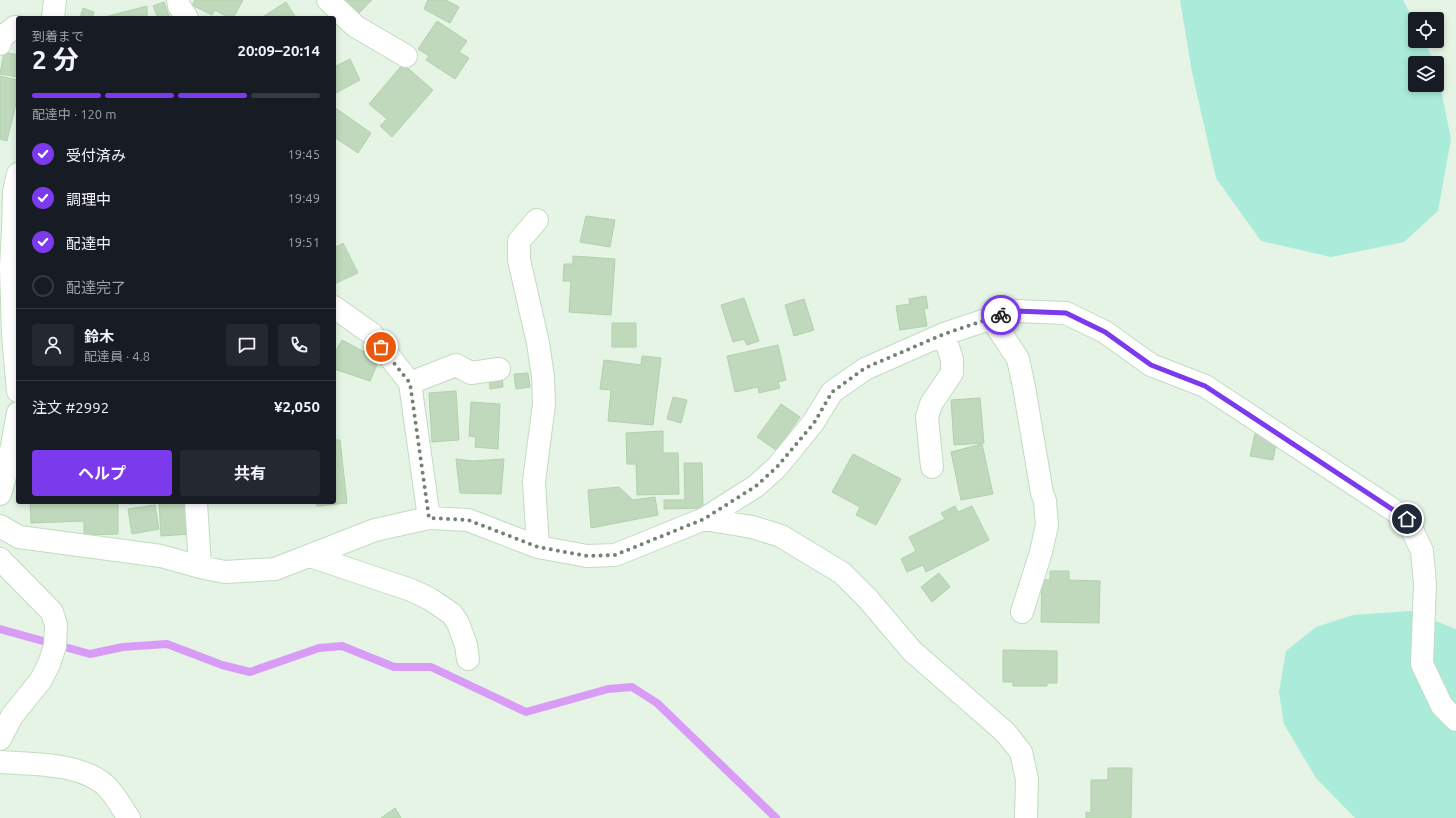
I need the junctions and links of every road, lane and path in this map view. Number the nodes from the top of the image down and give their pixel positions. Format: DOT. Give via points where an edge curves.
graph roads {
  1 [pos="55,0"];
  2 [pos="178,0"];
  3 [pos="328,0"];
  4 [pos="53,16"];
  5 [pos="186,16"];
  6 [pos="16,27"];
  7 [pos="0,44"];
  8 [pos="406,56"];
  9 [pos="16,183"];
  10 [pos="537,220"];
  11 [pos="14,268"];
  12 [pos="336,308"];
  13 [pos="991,318"];
  14 [pos="944,334"];
  15 [pos="16,369"];
  16 [pos="499,369"];
  17 [pos="410,383"];
  18 [pos="16,423"];
  19 [pos="932,467"];
  20 [pos="0,494"];
  21 [pos="196,504"];
  22 [pos="429,518"];
  23 [pos="704,519"];
  24 [pos="0,526"];
  25 [pos="538,547"];
  26 [pos="310,556"];
  27 [pos="0,559"];
  28 [pos="200,567"];
  29 [pos="1022,612"];
  30 [pos="468,659"];
  31 [pos="1456,720"];
  32 [pos="0,739"];
  33 [pos="0,762"];
  34 [pos="129,818"];
  35 [pos="1026,818"];
  1 -- 4 [label="street"];
  2 -- 5 [label="street"];
  3 -- 8 [label="street" via="355,26"];
  6 -- 7 [label="street" via="2,37"];
  9 -- 11 [label="street"];
  10 -- 25 [label="street" via="519,241 519,260 543,377 544,404 534,481"];
  11 -- 15 [label="street" via="13,335"];
  12 -- 17 [label="street" via="372,334"];
  13 -- 14 [label="street"];
  13 -- 29 [label="street" via="1018,359 1047,525"];
  13 -- 31 [label="street" via="1013,311 1066,313 1105,332 1151,365 1205,386 1407,519 1422,551 1425,584 1422,664 1442,706"];
  14 -- 19 [label="street" via="952,360 952,373 931,404 927,418"];
  14 -- 23 [label="street" via="865,368 832,392 814,423 777,467 756,486"];
  16 -- 17 [label="street" via="472,374 456,365"];
  17 -- 22 [label="street"];
  18 -- 20 [label="street"];
  21 -- 28 [label="street"];
  22 -- 25 [label="street" via="468,520"];
  22 -- 26 [label="street" via="375,530"];
  23 -- 25 [label="street" via="615,555 587,556"];
  23 -- 35 [label="street" via="752,527 781,536 842,573 912,651 1005,732 1021,752 1027,779"];
  24 -- 28 [label="street" via="19,536 161,556"];
  26 -- 28 [label="street" via="275,569 225,572"];
  26 -- 30 [label="street" via="411,590 430,599 452,614 458,623"];
  27 -- 32 [label="street" via="52,612 56,625 55,646 44,675 12,716"];
  33 -- 34 [label="street" via="54,766 85,773 104,784"];
}
